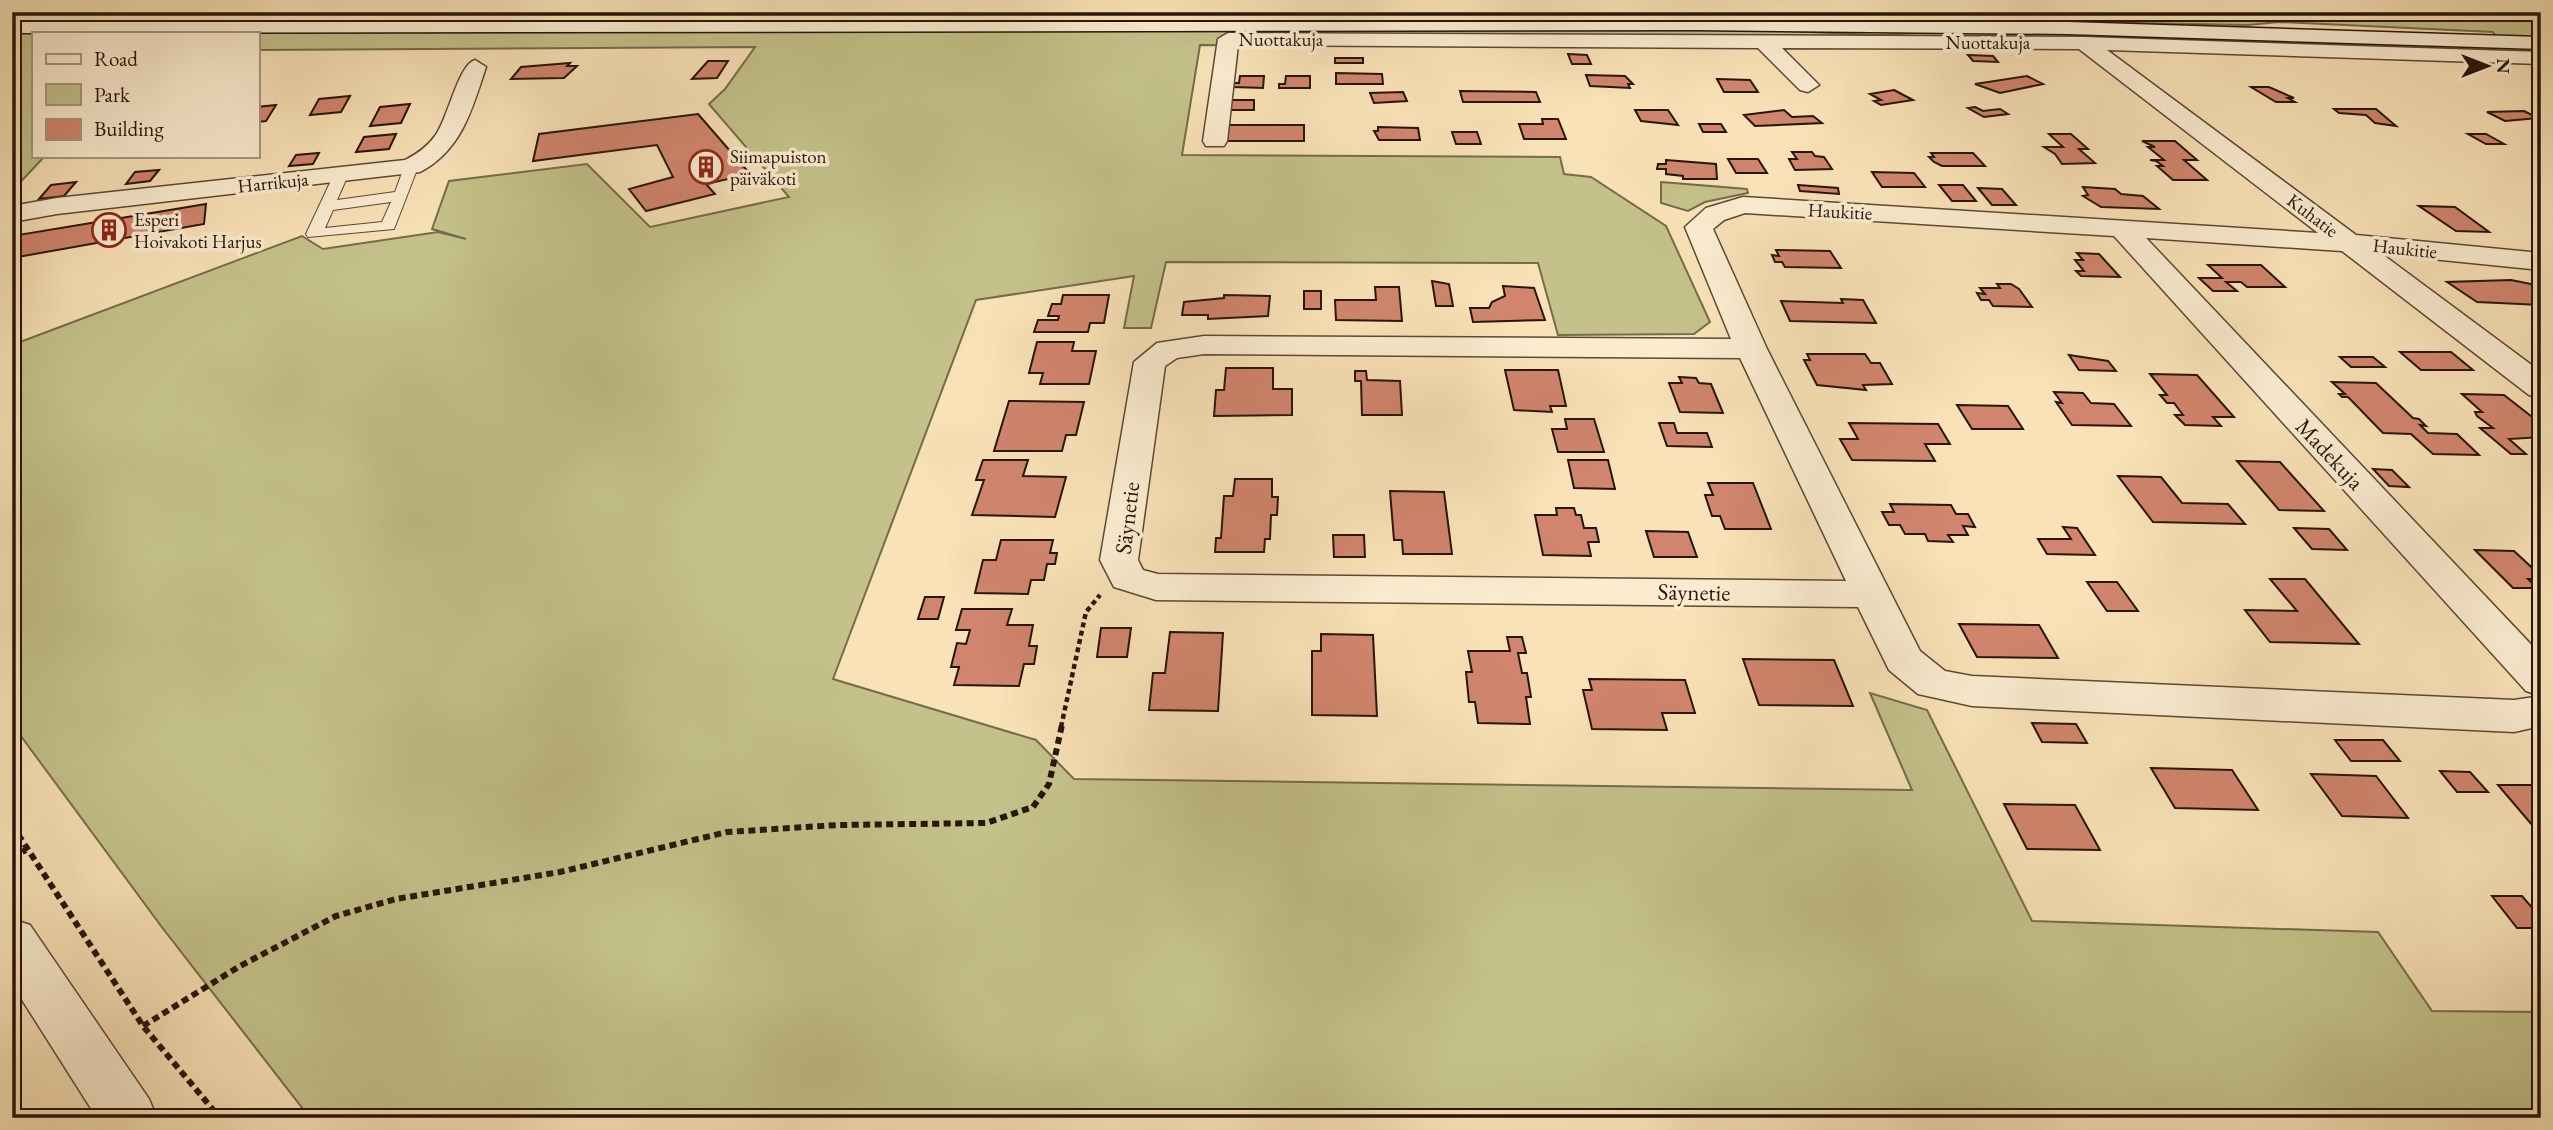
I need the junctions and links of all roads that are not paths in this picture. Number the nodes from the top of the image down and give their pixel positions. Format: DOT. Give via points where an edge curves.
graph roads {
  1 [pos="12,27"];
  2 [pos="1434,32"];
  3 [pos="1763,41"];
  4 [pos="2084,43"];
  5 [pos="2539,48"];
  6 [pos="475,67"];
  7 [pos="1808,85"];
  8 [pos="1215,141"];
  9 [pos="411,167"];
  10 [pos="340,175"];
  11 [pos="401,196"];
  12 [pos="325,206"];
  13 [pos="12,215"];
  14 [pos="2120,227"];
  15 [pos="2351,243"];
  16 [pos="2541,262"];
  17 [pos="1751,349"];
  18 [pos="2541,388"];
  19 [pos="1869,594"];
  20 [pos="2541,681"];
  21 [pos="2541,711"];
  22 [pos="12,940"];
  23 [pos="129,1118"];
  1 -- 2 [label="street"];
  2 -- 3 [label="street, Nuottakuja"];
  2 -- 5 [label="street" via="1919,25"];
  2 -- 8 [label="street, Nuottakuja" via="1228,39"];
  3 -- 4 [label="street, Nuottakuja"];
  3 -- 7 [label="street"];
  4 -- 5 [label="street, Nuottakuja"];
  4 -- 15 [label="street, Kuhatie"];
  6 -- 9 [label="street, Harrikuja" via="443,146 430,159"];
  9 -- 10 [label="street, Harrikuja"];
  9 -- 11 [label="lane"];
  10 -- 12 [label="lane"];
  10 -- 13 [label="street, Harrikuja"];
  11 -- 12 [label="lane"];
  11 -- 12 [label="lane" via="388,226 316,235"];
  14 -- 15 [label="street, Haukitie"];
  14 -- 17 [label="street, Haukitie" via="1743,205 1714,214 1699,227"];
  14 -- 20 [label="street, Madekuja"];
  15 -- 16 [label="street, Haukitie"];
  15 -- 18 [label="street, Kuhatie"];
  17 -- 19 [label="street, Haukitie"];
  17 -- 19 [label="street, Säynetie" via="1204,345 1168,350 1150,362 1119,560 1128,578 1156,587"];
  19 -- 21 [label="street, Haukitie" via="1904,660 1933,684 1972,691 2514,716"];
  22 -- 23 [label="street"];
}
